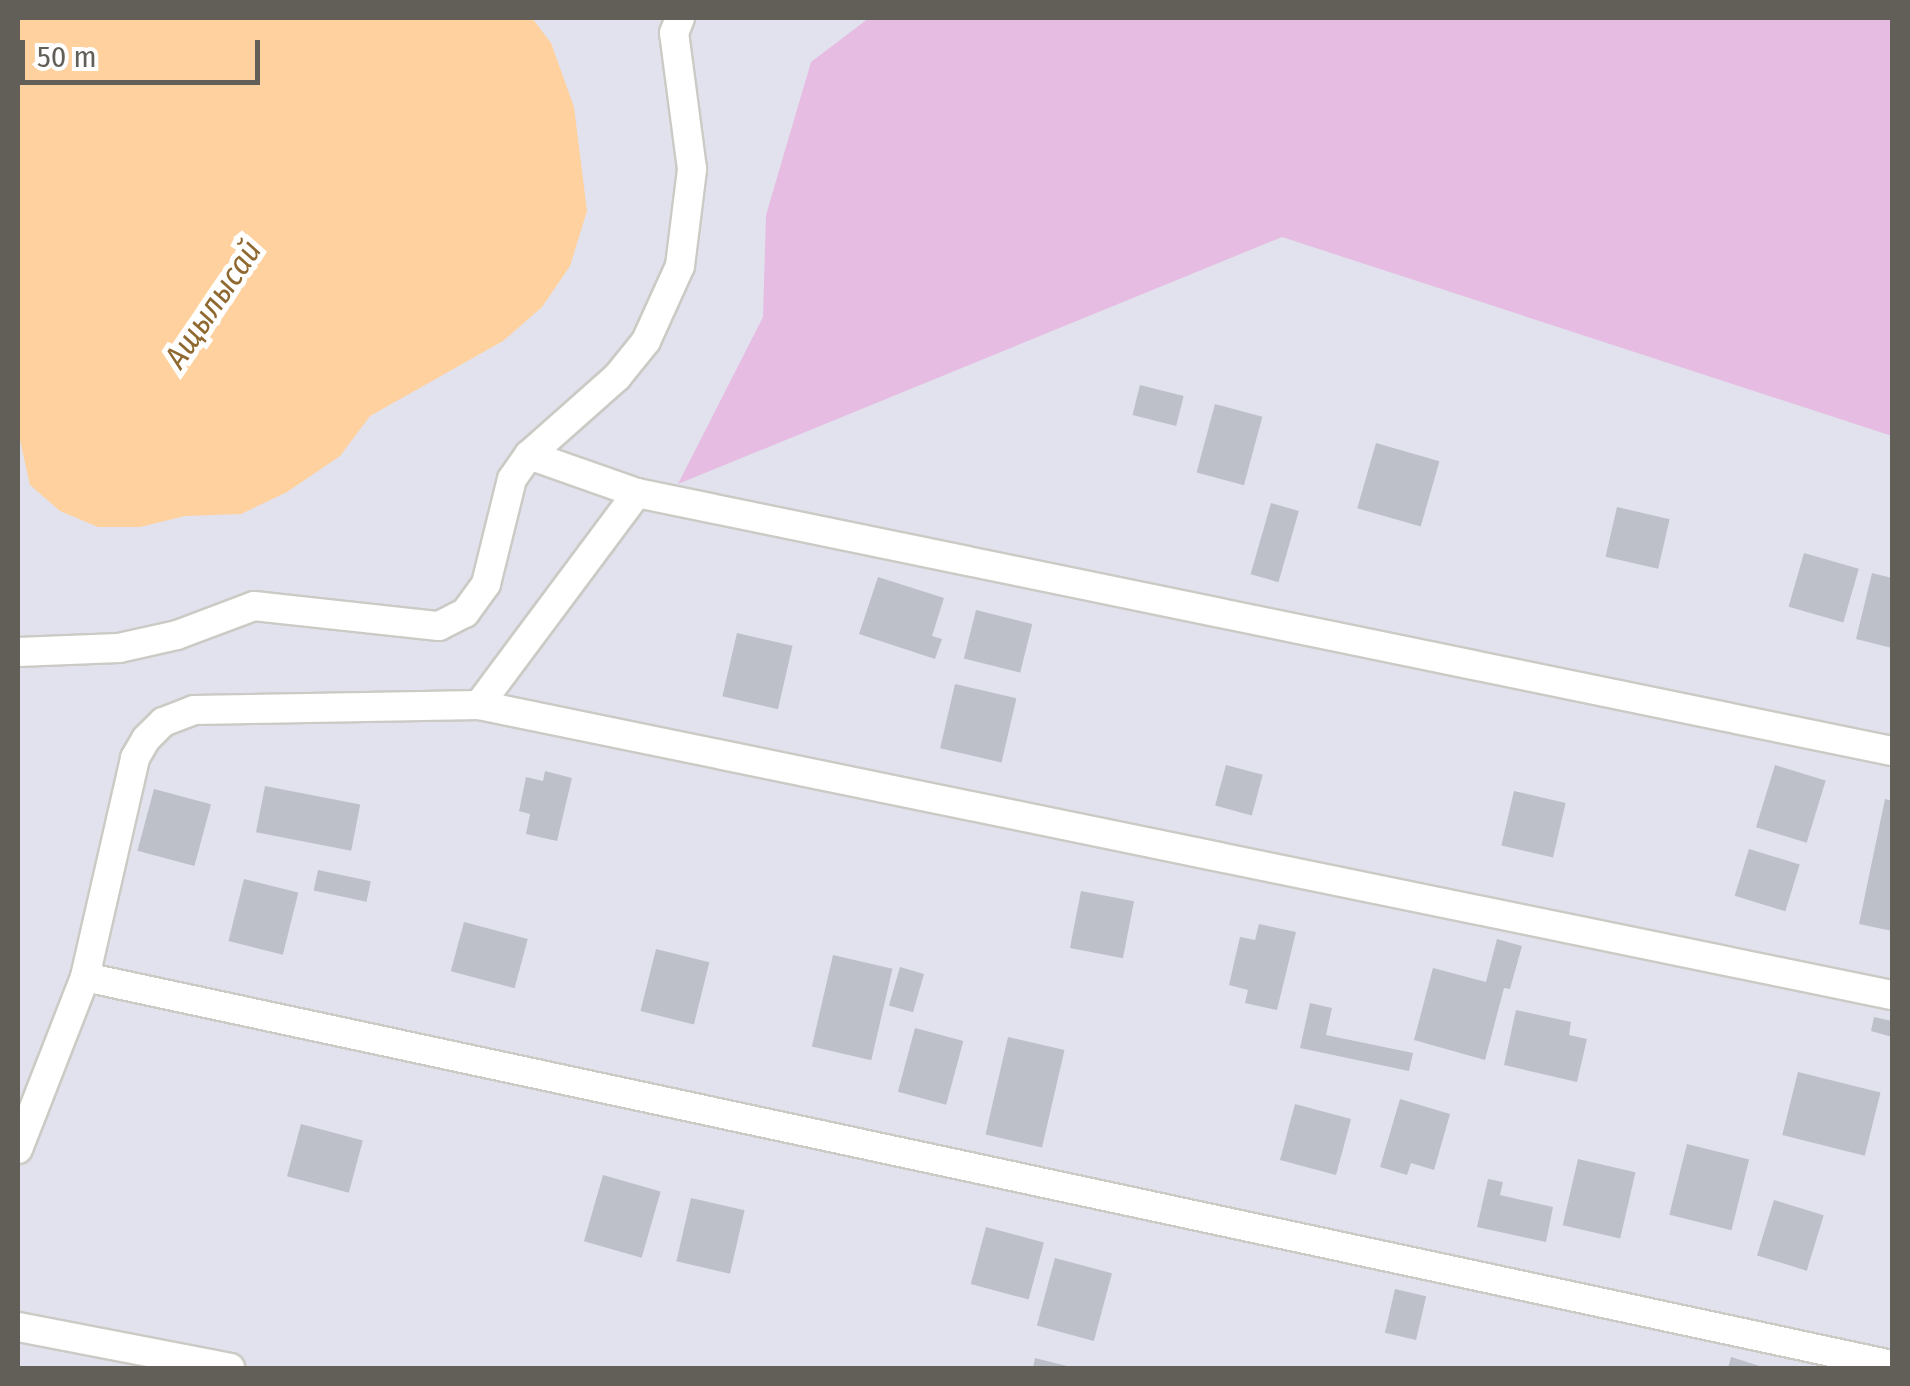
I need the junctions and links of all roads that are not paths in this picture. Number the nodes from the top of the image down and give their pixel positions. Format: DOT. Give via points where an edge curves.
graph roads {
  1 [pos="680,18"];
  2 [pos="529,456"];
  3 [pos="637,493"];
  4 [pos="18,652"];
  5 [pos="479,705"];
  6 [pos="1892,751"];
  7 [pos="85,978"];
  8 [pos="1892,994"];
  9 [pos="18,1148"];
  10 [pos="18,1327"];
  11 [pos="1891,1362"];
  12 [pos="230,1368"];
  1 -- 2 [label="street" via="674,33 692,169 680,266 646,340 616,377"];
  2 -- 3 [label="street"];
  2 -- 4 [label="street" via="512,479 486,584 465,613 439,626 254,606 177,636 119,648"];
  3 -- 5 [label="street"];
  3 -- 6 [label="street"];
  5 -- 7 [label="street" via="194,710 163,722 136,758"];
  5 -- 8 [label="street"];
  7 -- 9 [label="street"];
  7 -- 11 [label="street"];
  10 -- 12 [label="street"];
}
